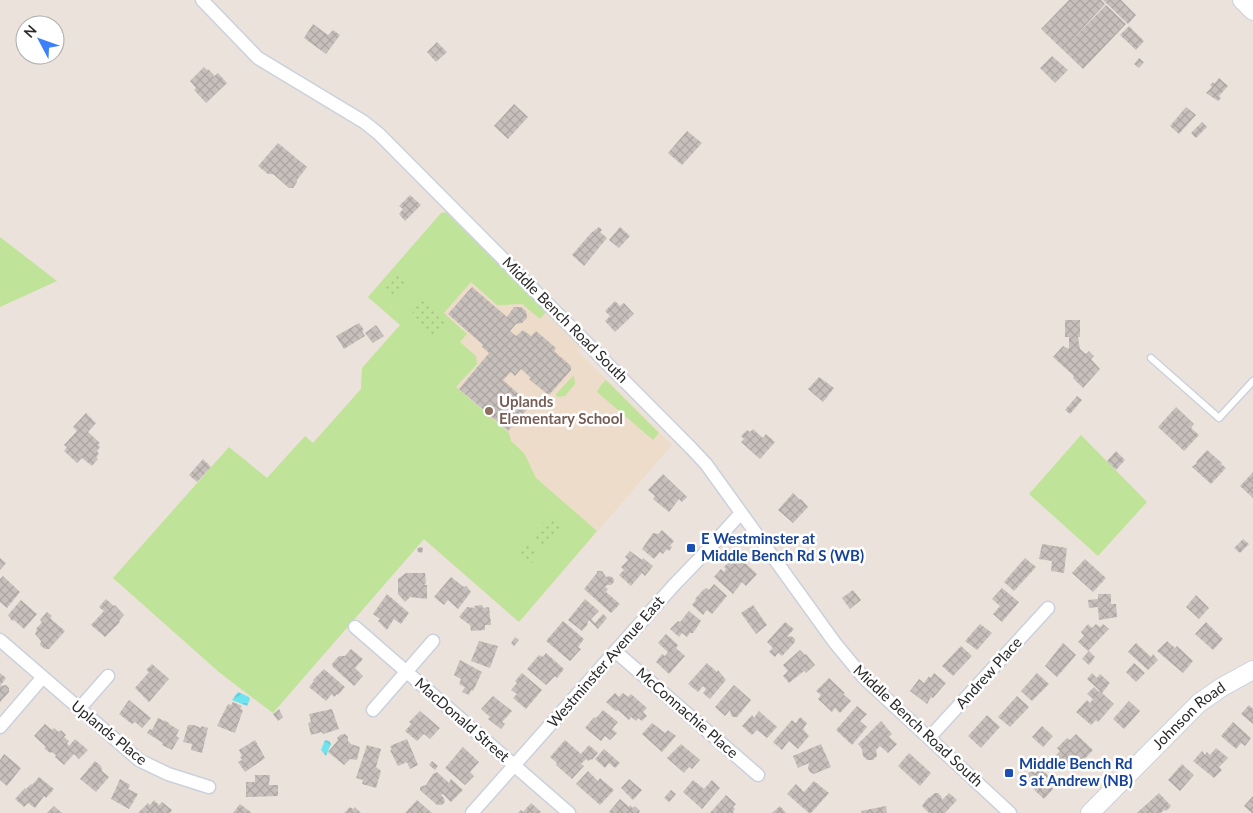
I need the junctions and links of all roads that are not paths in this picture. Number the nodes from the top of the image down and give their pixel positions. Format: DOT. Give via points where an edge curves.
graph roads {
  1 [pos="202,0"];
  2 [pos="1151,358"];
  3 [pos="1253,382"];
  4 [pos="741,513"];
  5 [pos="1048,608"];
  6 [pos="355,627"];
  7 [pos="0,640"];
  8 [pos="433,641"];
  9 [pos="616,652"];
  10 [pos="1253,670"];
  11 [pos="407,672"];
  12 [pos="108,676"];
  13 [pos="43,678"];
  14 [pos="79,709"];
  15 [pos="373,710"];
  16 [pos="0,727"];
  17 [pos="929,738"];
  18 [pos="515,766"];
  19 [pos="758,775"];
  20 [pos="209,787"];
  21 [pos="472,813"];
  22 [pos="569,813"];
  23 [pos="1010,813"];
  24 [pos="1090,813"];
  1 -- 4 [label="street, Middle Bench Road South" via="258,58 379,134 677,432 706,464"];
  2 -- 3 [label="lane" via="1219,418"];
  4 -- 9 [label="street, Westminster Avenue East"];
  4 -- 17 [label="street, Middle Bench Road South" via="853,667"];
  5 -- 17 [label="street, Andrew Place"];
  6 -- 11 [label="street, MacDonald Street"];
  7 -- 13 [label="street, Uplands Place"];
  8 -- 11 [label="street"];
  9 -- 18 [label="street, Westminster Avenue East"];
  9 -- 19 [label="street, McConnachie Place"];
  10 -- 24 [label="main road, Johnson Road" via="1199,704"];
  11 -- 15 [label="street"];
  11 -- 18 [label="street, MacDonald Street"];
  12 -- 14 [label="street"];
  13 -- 14 [label="street, Uplands Place"];
  13 -- 16 [label="street"];
  14 -- 20 [label="street, Uplands Place" via="139,760 168,774"];
  17 -- 23 [label="street, Middle Bench Road South"];
  18 -- 21 [label="street, Westminster Avenue East"];
  18 -- 22 [label="street, MacDonald Street"];
}
